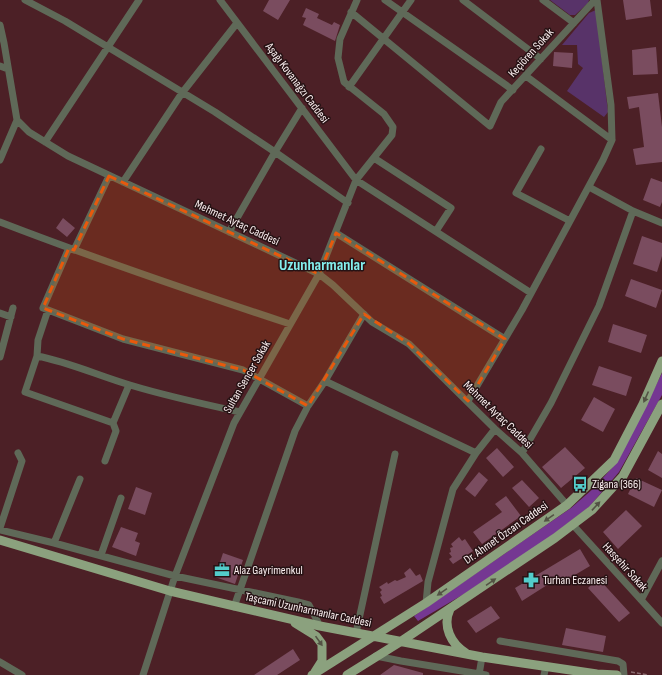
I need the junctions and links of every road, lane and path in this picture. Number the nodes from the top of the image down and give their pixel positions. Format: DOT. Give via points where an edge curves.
graph roads {
  1 [pos="25,0"];
  2 [pos="139,0"];
  3 [pos="220,0"];
  4 [pos="358,0"];
  5 [pos="385,0"];
  6 [pos="411,0"];
  7 [pos="463,0"];
  8 [pos="543,0"];
  9 [pos="596,0"];
  10 [pos="351,12"];
  11 [pos="402,12"];
  12 [pos="237,23"];
  13 [pos="574,23"];
  14 [pos="0,25"];
  15 [pos="384,39"];
  16 [pos="107,47"];
  17 [pos="542,59"];
  18 [pos="0,66"];
  19 [pos="8,69"];
  20 [pos="526,76"];
  21 [pos="349,87"];
  22 [pos="513,90"];
  23 [pos="182,93"];
  24 [pos="302,108"];
  25 [pos="17,120"];
  26 [pos="612,140"];
  27 [pos="45,142"];
  28 [pos="541,149"];
  29 [pos="275,152"];
  30 [pos="374,158"];
  31 [pos="0,160"];
  32 [pos="109,176"];
  33 [pos="356,180"];
  34 [pos="123,182"];
  35 [pos="588,187"];
  36 [pos="348,203"];
  37 [pos="633,211"];
  38 [pos="570,221"];
  39 [pos="0,222"];
  40 [pos="662,222"];
  41 [pos="436,230"];
  42 [pos="229,232"];
  43 [pos="336,233"];
  44 [pos="71,249"];
  45 [pos="319,274"];
  46 [pos="531,293"];
  47 [pos="13,308"];
  48 [pos="48,310"];
  49 [pos="0,313"];
  50 [pos="364,314"];
  51 [pos="11,317"];
  52 [pos="290,324"];
  53 [pos="505,339"];
  54 [pos="1,348"];
  55 [pos="37,356"];
  56 [pos="0,357"];
  57 [pos="662,361"];
  58 [pos="259,379"];
  59 [pos="325,381"];
  60 [pos="129,385"];
  61 [pos="468,401"];
  62 [pos="662,404"];
  63 [pos="308,406"];
  64 [pos="240,412"];
  65 [pos="113,423"];
  66 [pos="495,429"];
  67 [pos="18,453"];
  68 [pos="476,453"];
  69 [pos="522,453"];
  70 [pos="395,454"];
  71 [pos="106,461"];
  72 [pos="80,479"];
  73 [pos="121,498"];
  74 [pos="567,505"];
  75 [pos="573,525"];
  76 [pos="0,529"];
  77 [pos="0,540"];
  78 [pos="54,543"];
  79 [pos="100,555"];
  80 [pos="662,561"];
  81 [pos="175,576"];
  82 [pos="239,590"];
  83 [pos="170,591"];
  84 [pos="641,600"];
  85 [pos="426,603"];
  86 [pos="234,607"];
  87 [pos="450,608"];
  88 [pos="289,619"];
  89 [pos="662,623"];
  90 [pos="320,626"];
  91 [pos="356,633"];
  92 [pos="373,637"];
  93 [pos="500,641"];
  94 [pos="400,642"];
  95 [pos="468,654"];
  96 [pos="376,656"];
  97 [pos="482,657"];
  98 [pos="0,662"];
  99 [pos="545,670"];
  100 [pos="597,674"];
  101 [pos="22,675"];
  102 [pos="143,675"];
  103 [pos="312,675"];
  104 [pos="347,675"];
  105 [pos="481,675"];
  106 [pos="616,675"];
  107 [pos="624,675"];
  1 -- 16 [label="street"];
  2 -- 16 [label="street"];
  3 -- 12 [label="street, Aşağı Kovanağzı Caddesi"];
  4 -- 10 [label="street"];
  5 -- 11 [label="street"];
  6 -- 11 [label="street"];
  7 -- 17 [label="street"];
  8 -- 13 [label="street"];
  9 -- 13 [label="street, Keçiören Sokak"];
  9 -- 26 [label="street" via="611,105"];
  10 -- 15 [label="street"];
  10 -- 21 [label="street" via="340,39 338,58 344,82"];
  11 -- 15 [label="street"];
  11 -- 22 [label="street"];
  12 -- 23 [label="street"];
  12 -- 24 [label="street, Aşağı Kovanağzı Caddesi"];
  13 -- 17 [label="street, Keçiören Sokak"];
  14 -- 19 [label="street"];
  15 -- 21 [label="street"];
  15 -- 22 [label="street, Keçiören Sokak" via="490,126 501,102"];
  16 -- 23 [label="street"];
  16 -- 27 [label="street"];
  17 -- 20 [label="street, Keçiören Sokak"];
  18 -- 19 [label="street"];
  19 -- 25 [label="street"];
  20 -- 22 [label="street, Keçiören Sokak"];
  20 -- 26 [label="street"];
  21 -- 30 [label="street" via="384,114 394,127 392,135"];
  23 -- 29 [label="street"];
  23 -- 34 [label="street"];
  24 -- 29 [label="street"];
  24 -- 33 [label="street, Aşağı Kovanağzı Caddesi"];
  25 -- 27 [label="street, Mehmet Aytaç Caddesi" via="29,132"];
  25 -- 31 [label="street"];
  26 -- 35 [label="street"];
  27 -- 32 [label="street, Mehmet Aytaç Caddesi"];
  28 -- 38 [label="street" via="516,193"];
  29 -- 36 [label="street"];
  29 -- 42 [label="street"];
  30 -- 33 [label="street"];
  30 -- 41 [label="street" via="451,208"];
  32 -- 34 [label="street, Mehmet Aytaç Caddesi"];
  32 -- 44 [label="street"];
  33 -- 36 [label="street, Sultan Sencer Sokak"];
  33 -- 41 [label="street"];
  34 -- 42 [label="street, Mehmet Aytaç Caddesi"];
  35 -- 37 [label="street"];
  35 -- 38 [label="street"];
  36 -- 43 [label="street, Sultan Sencer Sokak"];
  37 -- 40 [label="street"];
  37 -- 69 [label="street" via="599,306 551,403"];
  38 -- 46 [label="street"];
  39 -- 44 [label="street"];
  41 -- 46 [label="street"];
  42 -- 45 [label="street, Mehmet Aytaç Caddesi"];
  43 -- 45 [label="street, Sultan Sencer Sokak"];
  43 -- 53 [label="street"];
  44 -- 48 [label="street" via="43,308"];
  44 -- 52 [label="street"];
  45 -- 50 [label="street, Mehmet Aytaç Caddesi"];
  45 -- 52 [label="street, Sultan Sencer Sokak"];
  46 -- 53 [label="street"];
  47 -- 51 [label="street"];
  48 -- 55 [label="street" via="38,340"];
  48 -- 58 [label="street" via="123,339 243,370"];
  49 -- 51 [label="street"];
  50 -- 59 [label="street"];
  50 -- 61 [label="street, Mehmet Aytaç Caddesi" via="372,322 409,344"];
  51 -- 54 [label="street"];
  52 -- 58 [label="street, Sultan Sencer Sokak"];
  53 -- 61 [label="street"];
  54 -- 56 [label="street"];
  55 -- 60 [label="street"];
  55 -- 65 [label="street" via="25,392"];
  57 -- 74 [label="main road, Dr. Ahmet Özcan Caddesi, one-way" via="614,460"];
  58 -- 63 [label="street"];
  58 -- 64 [label="street, Sultan Sencer Sokak"];
  59 -- 63 [label="street"];
  59 -- 68 [label="street"];
  60 -- 64 [label="street"];
  60 -- 65 [label="street"];
  61 -- 66 [label="street, Mehmet Aytaç Caddesi"];
  75 -- 62 [label="main road, one-way" via="592,510 623,476"];
  63 -- 82 [label="street" via="295,431"];
  64 -- 81 [label="street, Sultan Sencer Sokak"];
  65 -- 71 [label="street" via="116,431"];
  66 -- 68 [label="street"];
  66 -- 69 [label="street, Mehmet Aytaç Caddesi"];
  67 -- 76 [label="street" via="22,460"];
  68 -- 85 [label="street" via="452,489 428,582"];
  69 -- 74 [label="street, Mehmet Aytaç Caddesi"];
  70 -- 91 [label="street"];
  72 -- 78 [label="street"];
  73 -- 79 [label="street"];
  74 -- 85 [label="main road, Dr. Ahmet Özcan Caddesi, one-way"];
  75 -- 84 [label="street, Hasşehir Sokak"];
  87 -- 75 [label="main road, one-way"];
  76 -- 78 [label="street"];
  77 -- 83 [label="main road, Taşcami Uzunharmanlar Caddesi"];
  78 -- 79 [label="street"];
  79 -- 81 [label="street"];
  80 -- 84 [label="street"];
  81 -- 82 [label="street"];
  81 -- 83 [label="street, Sultan Sencer Sokak"];
  82 -- 86 [label="street"];
  82 -- 90 [label="street" via="309,605"];
  83 -- 86 [label="main road, Taşcami Uzunharmanlar Caddesi"];
  83 -- 102 [label="street, Sultan Sencer Sokak"];
  84 -- 89 [label="street, Hasşehir Sokak"];
  85 -- 92 [label="main road, Dr. Ahmet Özcan Caddesi"];
  86 -- 88 [label="main road, Taşcami Uzunharmanlar Caddesi"];
  87 -- 94 [label="main road"];
  87 -- 95 [label="main road" via="447,620 449,633 456,644"];
  88 -- 90 [label="main road, Taşcami Uzunharmanlar Caddesi"];
  88 -- 103 [label="main road, one-way" via="316,636 322,644 322,661"];
  90 -- 91 [label="main road, Taşcami Uzunharmanlar Caddesi"];
  91 -- 92 [label="main road, Taşcami Uzunharmanlar Caddesi"];
  92 -- 94 [label="main road, Taşcami Uzunharmanlar Caddesi"];
  92 -- 103 [label="main road, Dr. Ahmet Özcan Caddesi"];
  93 -- 107 [label="street" via="618,661 623,664"];
  94 -- 95 [label="main road, Taşcami Uzunharmanlar Caddesi"];
  94 -- 96 [label="main road"];
  95 -- 97 [label="main road, Taşcami Uzunharmanlar Caddesi"];
  96 -- 104 [label="main road"];
  96 -- 105 [label="street"];
  97 -- 99 [label="main road, Taşcami Uzunharmanlar Caddesi"];
  97 -- 105 [label="street"];
  98 -- 101 [label="street"];
  99 -- 100 [label="main road, Taşcami Uzunharmanlar Caddesi"];
  100 -- 106 [label="main road, Taşcami Uzunharmanlar Caddesi"];
}
